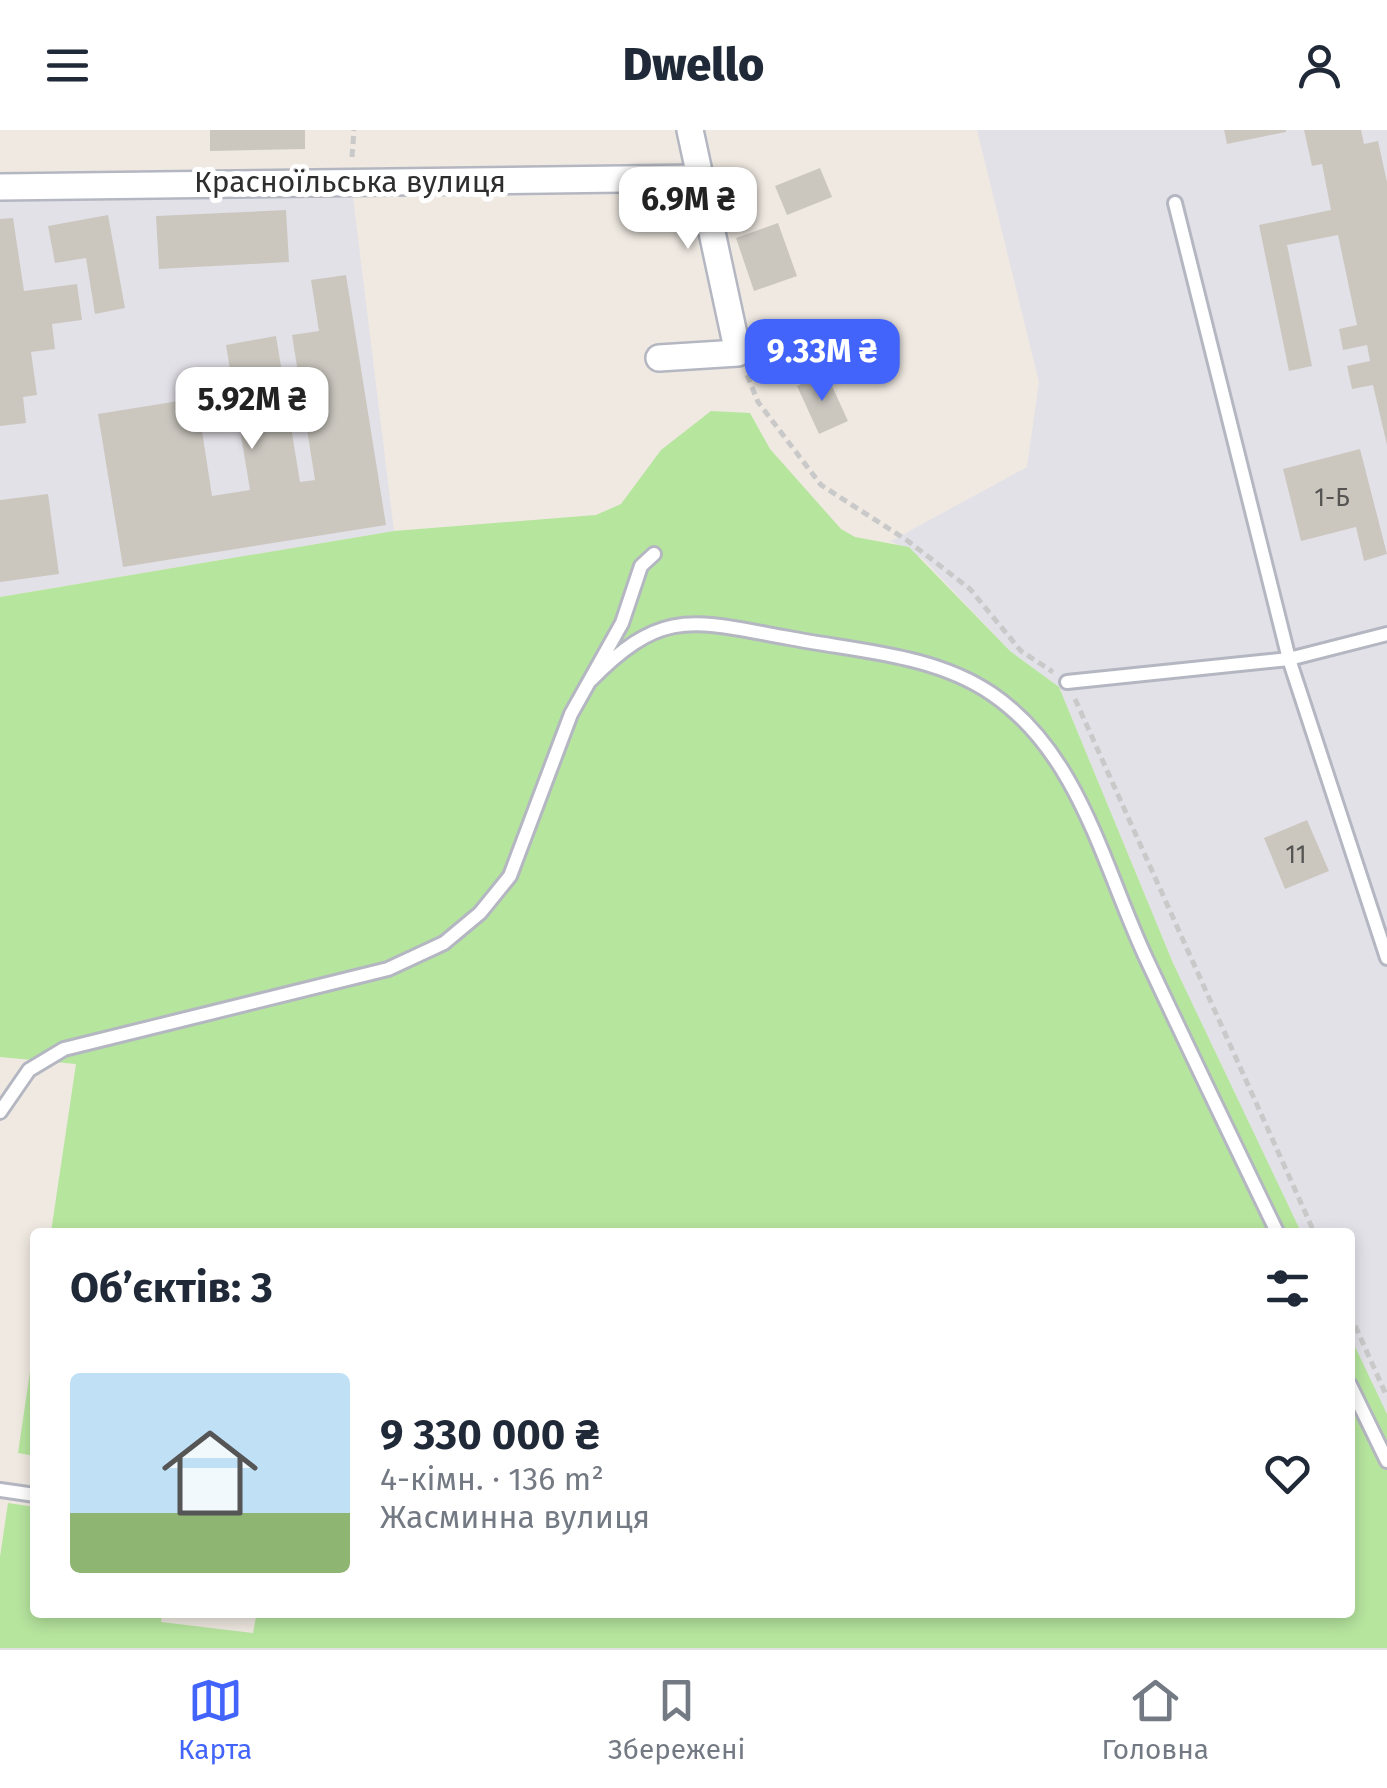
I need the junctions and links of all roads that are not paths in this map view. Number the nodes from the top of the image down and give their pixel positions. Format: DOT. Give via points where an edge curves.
graph roads {
  1 [pos="690,130"];
  2 [pos="700,178"];
  3 [pos="0,187"];
  4 [pos="1175,204"];
  5 [pos="658,358"];
  6 [pos="654,554"];
  7 [pos="1387,634"];
  8 [pos="1290,659"];
  9 [pos="590,681"];
  10 [pos="1068,682"];
  11 [pos="1387,958"];
  12 [pos="0,1112"];
  13 [pos="1275,1228"];
  14 [pos="1355,1395"];
  15 [pos="1387,1461"];
  16 [pos="0,1490"];
  17 [pos="30,1494"];
  1 -- 2 [label="street"];
  2 -- 3 [label="street, Красноїльська вулиця"];
  2 -- 5 [label="street" via="738,353"];
  4 -- 8 [label="lane"];
  6 -- 9 [label="lane" via="642,566 622,624"];
  7 -- 8 [label="lane"];
  8 -- 10 [label="lane"];
  8 -- 11 [label="lane"];
  9 -- 12 [label="lane" via="571,714 510,876 444,944 388,969 64,1049 29,1070"];
  9 -- 13 [label="lane" via="624,645 662,626 703,622 920,662 993,694 1035,730 1067,774 1144,954"];
  14 -- 15 [label="lane"];
  16 -- 17 [label="lane"];
}
